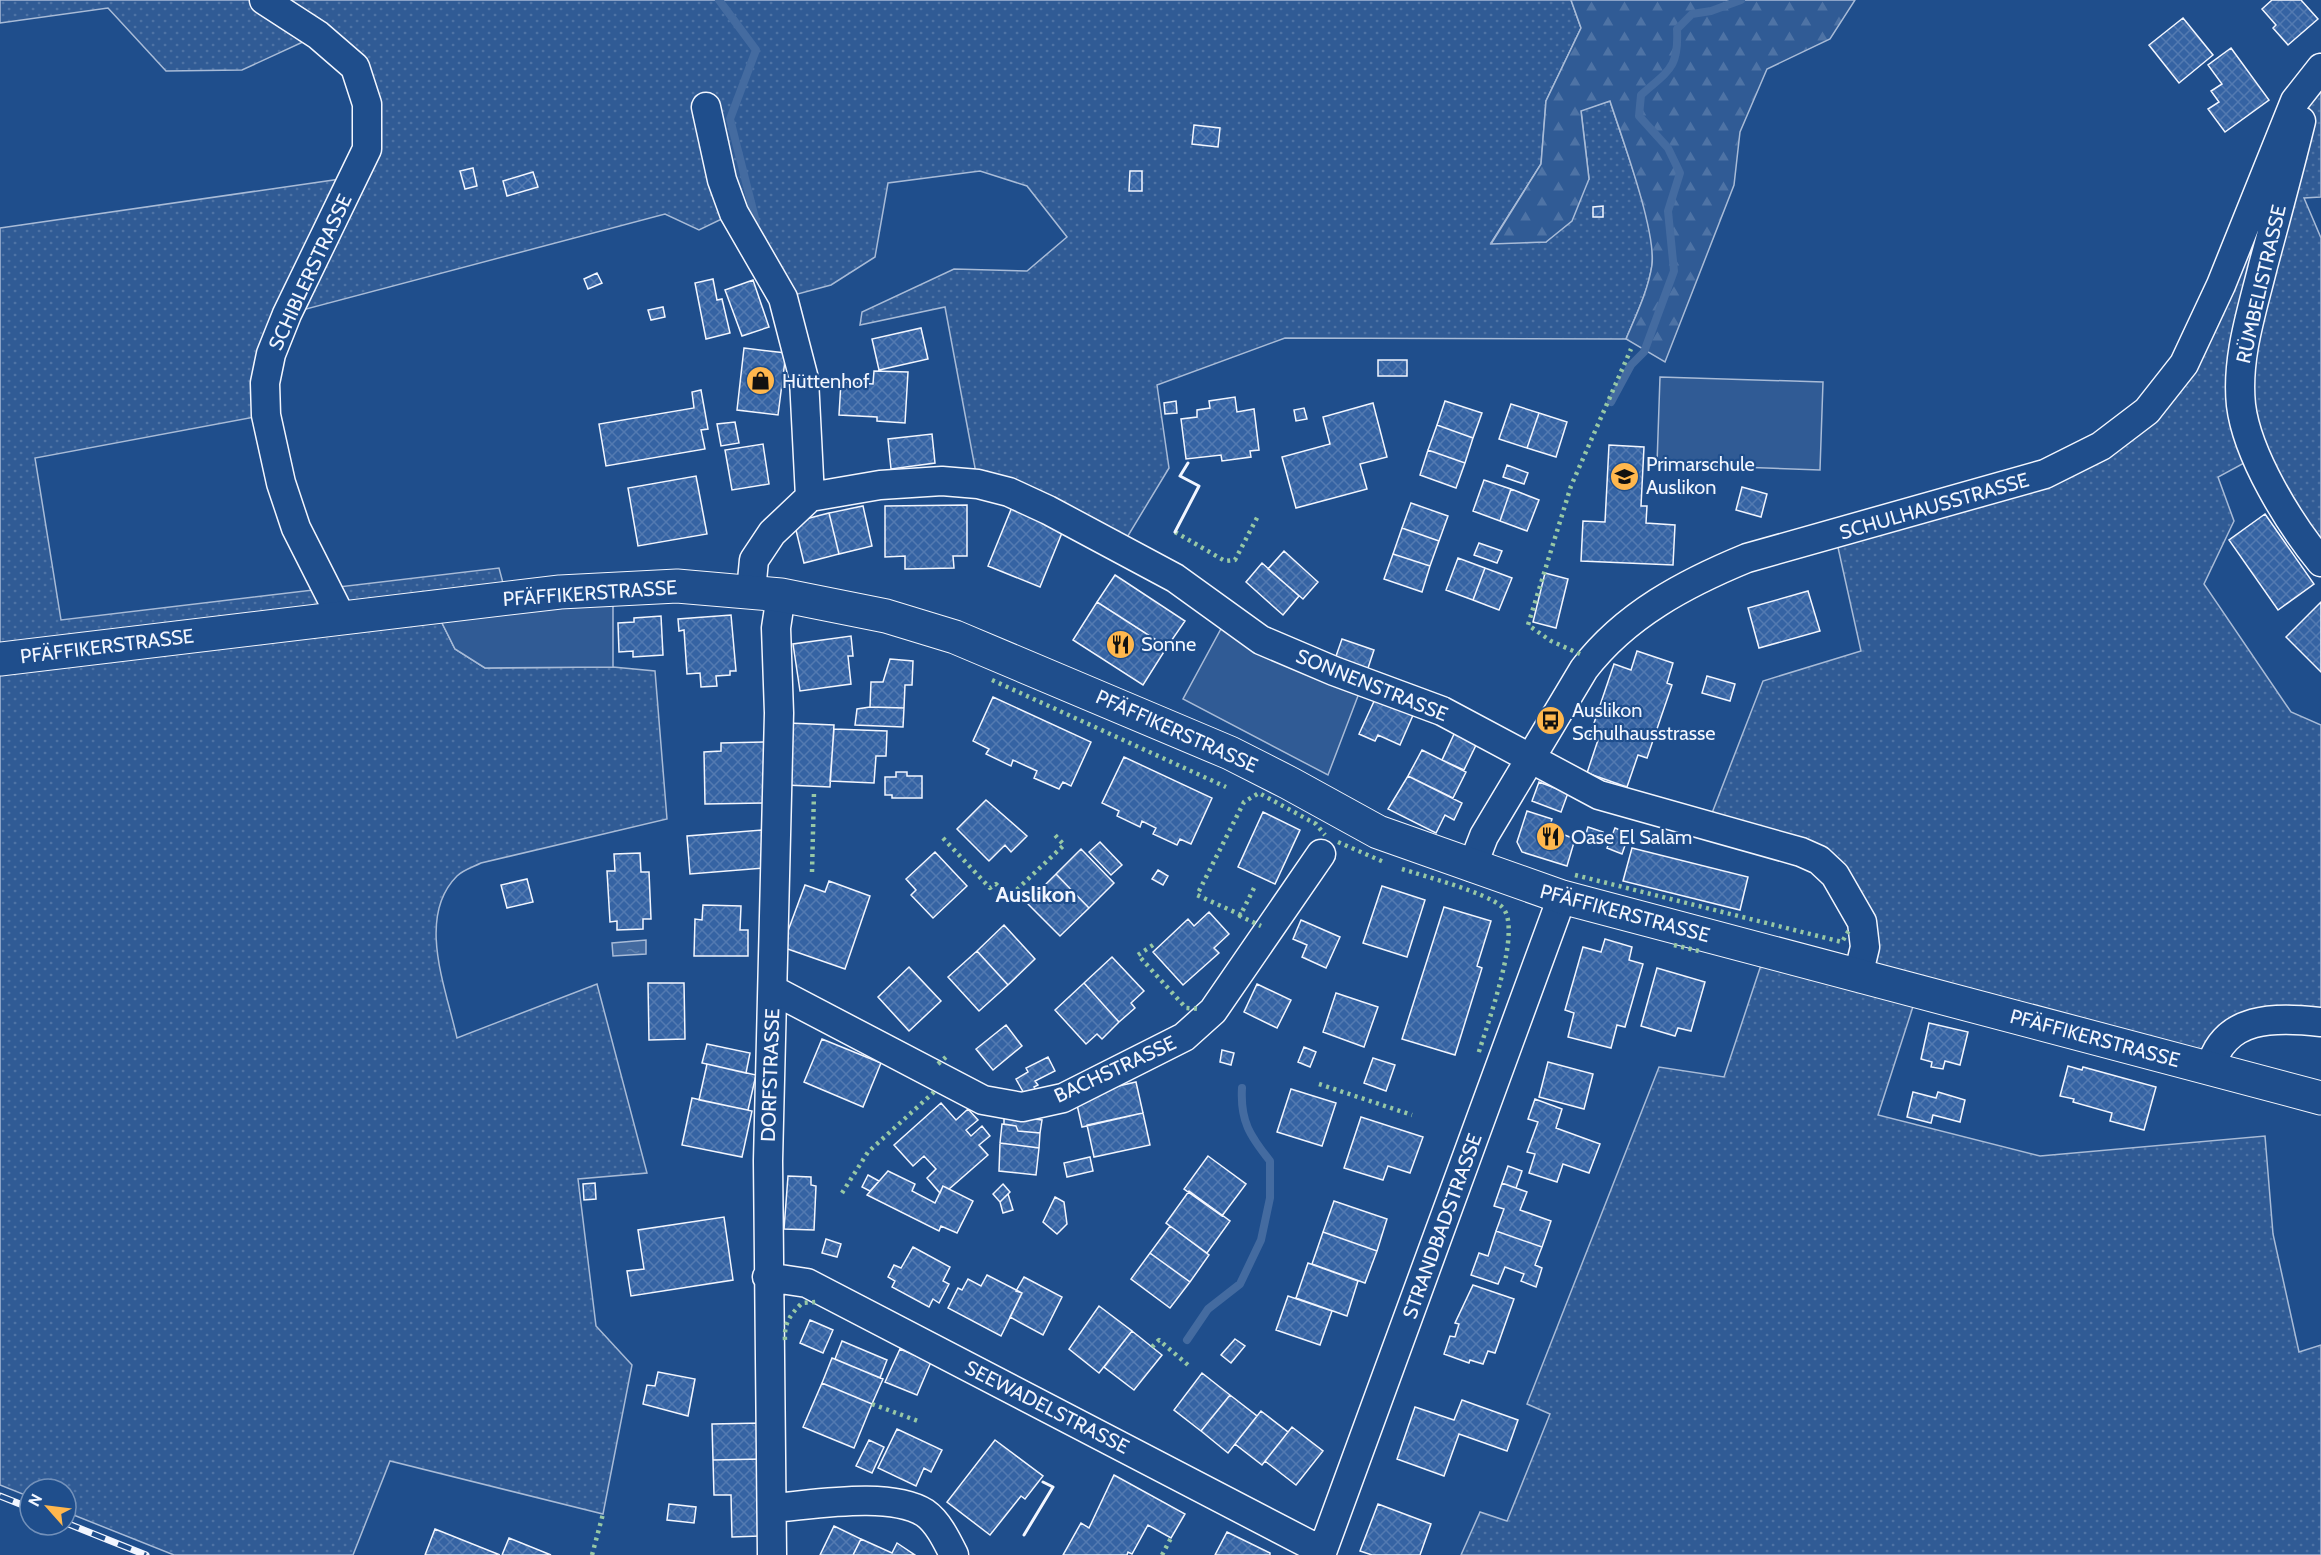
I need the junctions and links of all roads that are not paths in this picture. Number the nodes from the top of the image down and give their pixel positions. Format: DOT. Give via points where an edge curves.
graph roads {
  1 [pos="264,0"];
  2 [pos="2321,68"];
  3 [pos="2295,101"];
  4 [pos="706,107"];
  5 [pos="810,497"];
  6 [pos="2321,562"];
  7 [pos="766,593"];
  8 [pos="341,617"];
  9 [pos="0,659"];
  10 [pos="1530,758"];
  11 [pos="1321,854"];
  12 [pos="1472,867"];
  13 [pos="1562,897"];
  14 [pos="1857,976"];
  15 [pos="773,990"];
  16 [pos="2321,1022"];
  17 [pos="2210,1069"];
  18 [pos="2321,1098"];
  19 [pos="768,1277"];
  20 [pos="772,1508"];
  21 [pos="1322,1553"];
  22 [pos="772,1555"];
  23 [pos="954,1555"];
  1 -- 8 [label="street, SCHIBLERSTRASSE" via="318,35 355,67 367,104 368,149 287,314 271,354 265,383 266,415 281,483 296,528"];
  2 -- 3 [label="street, SCHULHAUSSTRASSE"];
  3 -- 6 [label="street, RÜMBELISTRASSE" via="2305,109 2253,307 2241,363 2241,407 2257,456 2291,519"];
  3 -- 10 [label="street, SCHULHAUSSTRASSE" via="2189,354 2148,411 2101,446 2045,474 1748,558 1707,574 1656,604 1599,649 1570,689"];
  4 -- 5 [label="street" via="722,180 734,213 783,297 804,379"];
  5 -- 7 [label="street, DORFSTRASSE" via="772,533 754,560"];
  5 -- 10 [label="street, SONNENSTRASSE" via="880,485 942,481 1009,492 1175,578 1261,640 1434,707"];
  7 -- 8 [label="main road, PFÄFFIKERSTRASSE" via="677,586 613,588"];
  7 -- 12 [label="main road, PFÄFFIKERSTRASSE" via="886,616 955,637 1230,753 1378,832"];
  7 -- 15 [label="street, DORFSTRASSE" via="776,628 779,713"];
  8 -- 9 [label="main road, PFÄFFIKERSTRASSE"];
  10 -- 12 [label="street, SCHULHAUSSTRASSE" via="1484,836"];
  10 -- 14 [label="street, SONNENSTRASSE" via="1599,795 1782,845 1819,860 1835,875 1862,922 1865,947"];
  11 -- 15 [label="street, BACHSTRASSE" via="1213,1011 1184,1037 1063,1098 1022,1107 983,1100"];
  12 -- 13 [label="main road, PFÄFFIKERSTRASSE"];
  13 -- 14 [label="main road, PFÄFFIKERSTRASSE"];
  13 -- 21 [label="street, STRANDBADSTRASSE"];
  14 -- 17 [label="main road, PFÄFFIKERSTRASSE"];
  15 -- 19 [label="street, DORFSTRASSE"];
  16 -- 17 [label="street" via="2257,1022 2238,1029 2214,1052"];
  17 -- 18 [label="main road, PFÄFFIKERSTRASSE"];
  19 -- 20 [label="street, DORFSTRASSE"];
  19 -- 21 [label="street, SEEWADELSTRASSE" via="807,1283"];
  20 -- 22 [label="street, DORFSTRASSE"];
  20 -- 23 [label="street" via="885,1500 905,1504 927,1514"];
}
